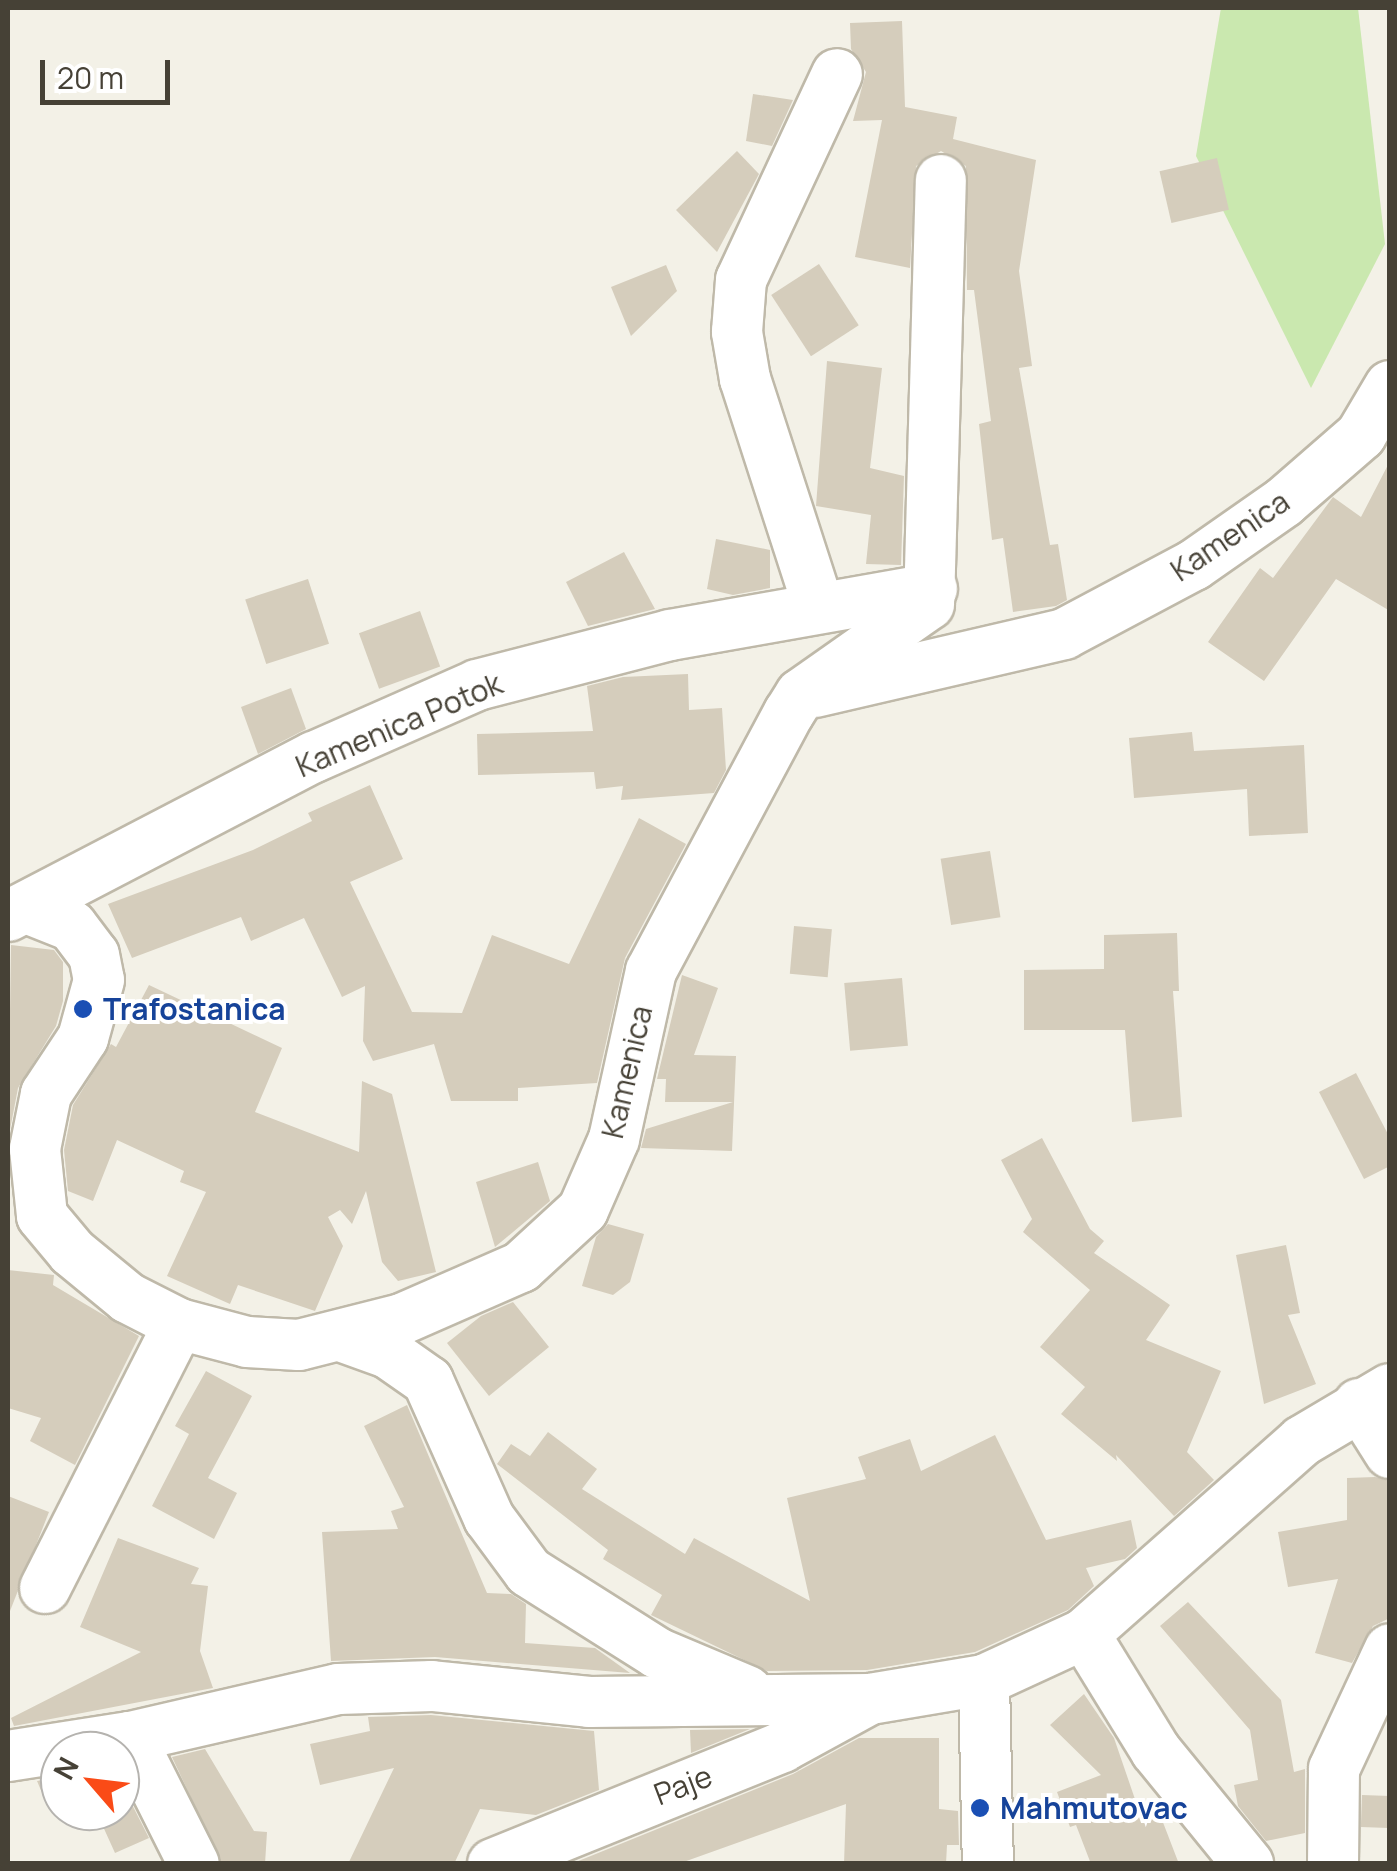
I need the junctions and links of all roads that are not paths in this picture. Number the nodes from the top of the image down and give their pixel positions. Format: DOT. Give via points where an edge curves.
graph roads {
  1 [pos="837,74"];
  2 [pos="941,180"];
  3 [pos="1390,386"];
  4 [pos="932,589"];
  5 [pos="818,608"];
  6 [pos="800,694"];
  7 [pos="18,913"];
  8 [pos="179,1324"];
  9 [pos="346,1338"];
  10 [pos="1374,1397"];
  11 [pos="1390,1454"];
  12 [pos="45,1588"];
  13 [pos="1084,1634"];
  14 [pos="1390,1649"];
  15 [pos="984,1680"];
  16 [pos="762,1697"];
  17 [pos="870,1699"];
  18 [pos="140,1735"];
  19 [pos="40,1751"];
  20 [pos="8,1756"];
  21 [pos="140,1757"];
  22 [pos="1328,1858"];
  23 [pos="194,1864"];
  24 [pos="493,1864"];
  25 [pos="988,1864"];
  26 [pos="1248,1864"];
  1 -- 5 [label="street" via="741,280 737,332 745,379"];
  2 -- 4 [label="street"];
  3 -- 6 [label="street, Kamenica" via="1361,436 1284,502 1194,565 1081,625 888,680"];
  4 -- 5 [label="street, Kamenica Potok"];
  4 -- 6 [label="street, Kamenica" via="915,618"];
  5 -- 7 [label="street, Kamenica Potok" via="670,635 477,686 314,757"];
  6 -- 9 [label="street, Kamenica" via="651,971 614,1140 582,1210 521,1267"];
  7 -- 8 [label="street, Kamenica" via="72,926 94,955 100,980 83,1038 46,1094 35,1149 42,1216 72,1252 128,1298"];
  8 -- 9 [label="street, Kamenica" via="247,1342 299,1345"];
  8 -- 12 [label="street"];
  9 -- 16 [label="street, Kamenica" via="388,1353 428,1380 489,1518 529,1572 656,1653"];
  10 -- 11 [label="street"];
  10 -- 13 [label="street" via="1274,1464"];
  13 -- 15 [label="street"];
  13 -- 26 [label="street" via="1156,1751"];
  14 -- 22 [label="street" via="1334,1769"];
  15 -- 17 [label="street"];
  15 -- 25 [label="street"];
  16 -- 17 [label="street"];
  16 -- 18 [label="street" via="589,1702 432,1686 338,1689"];
  17 -- 24 [label="street, Paje" via="782,1747"];
  19 -- 20 [label="street"];
  21 -- 23 [label="street"];
}
